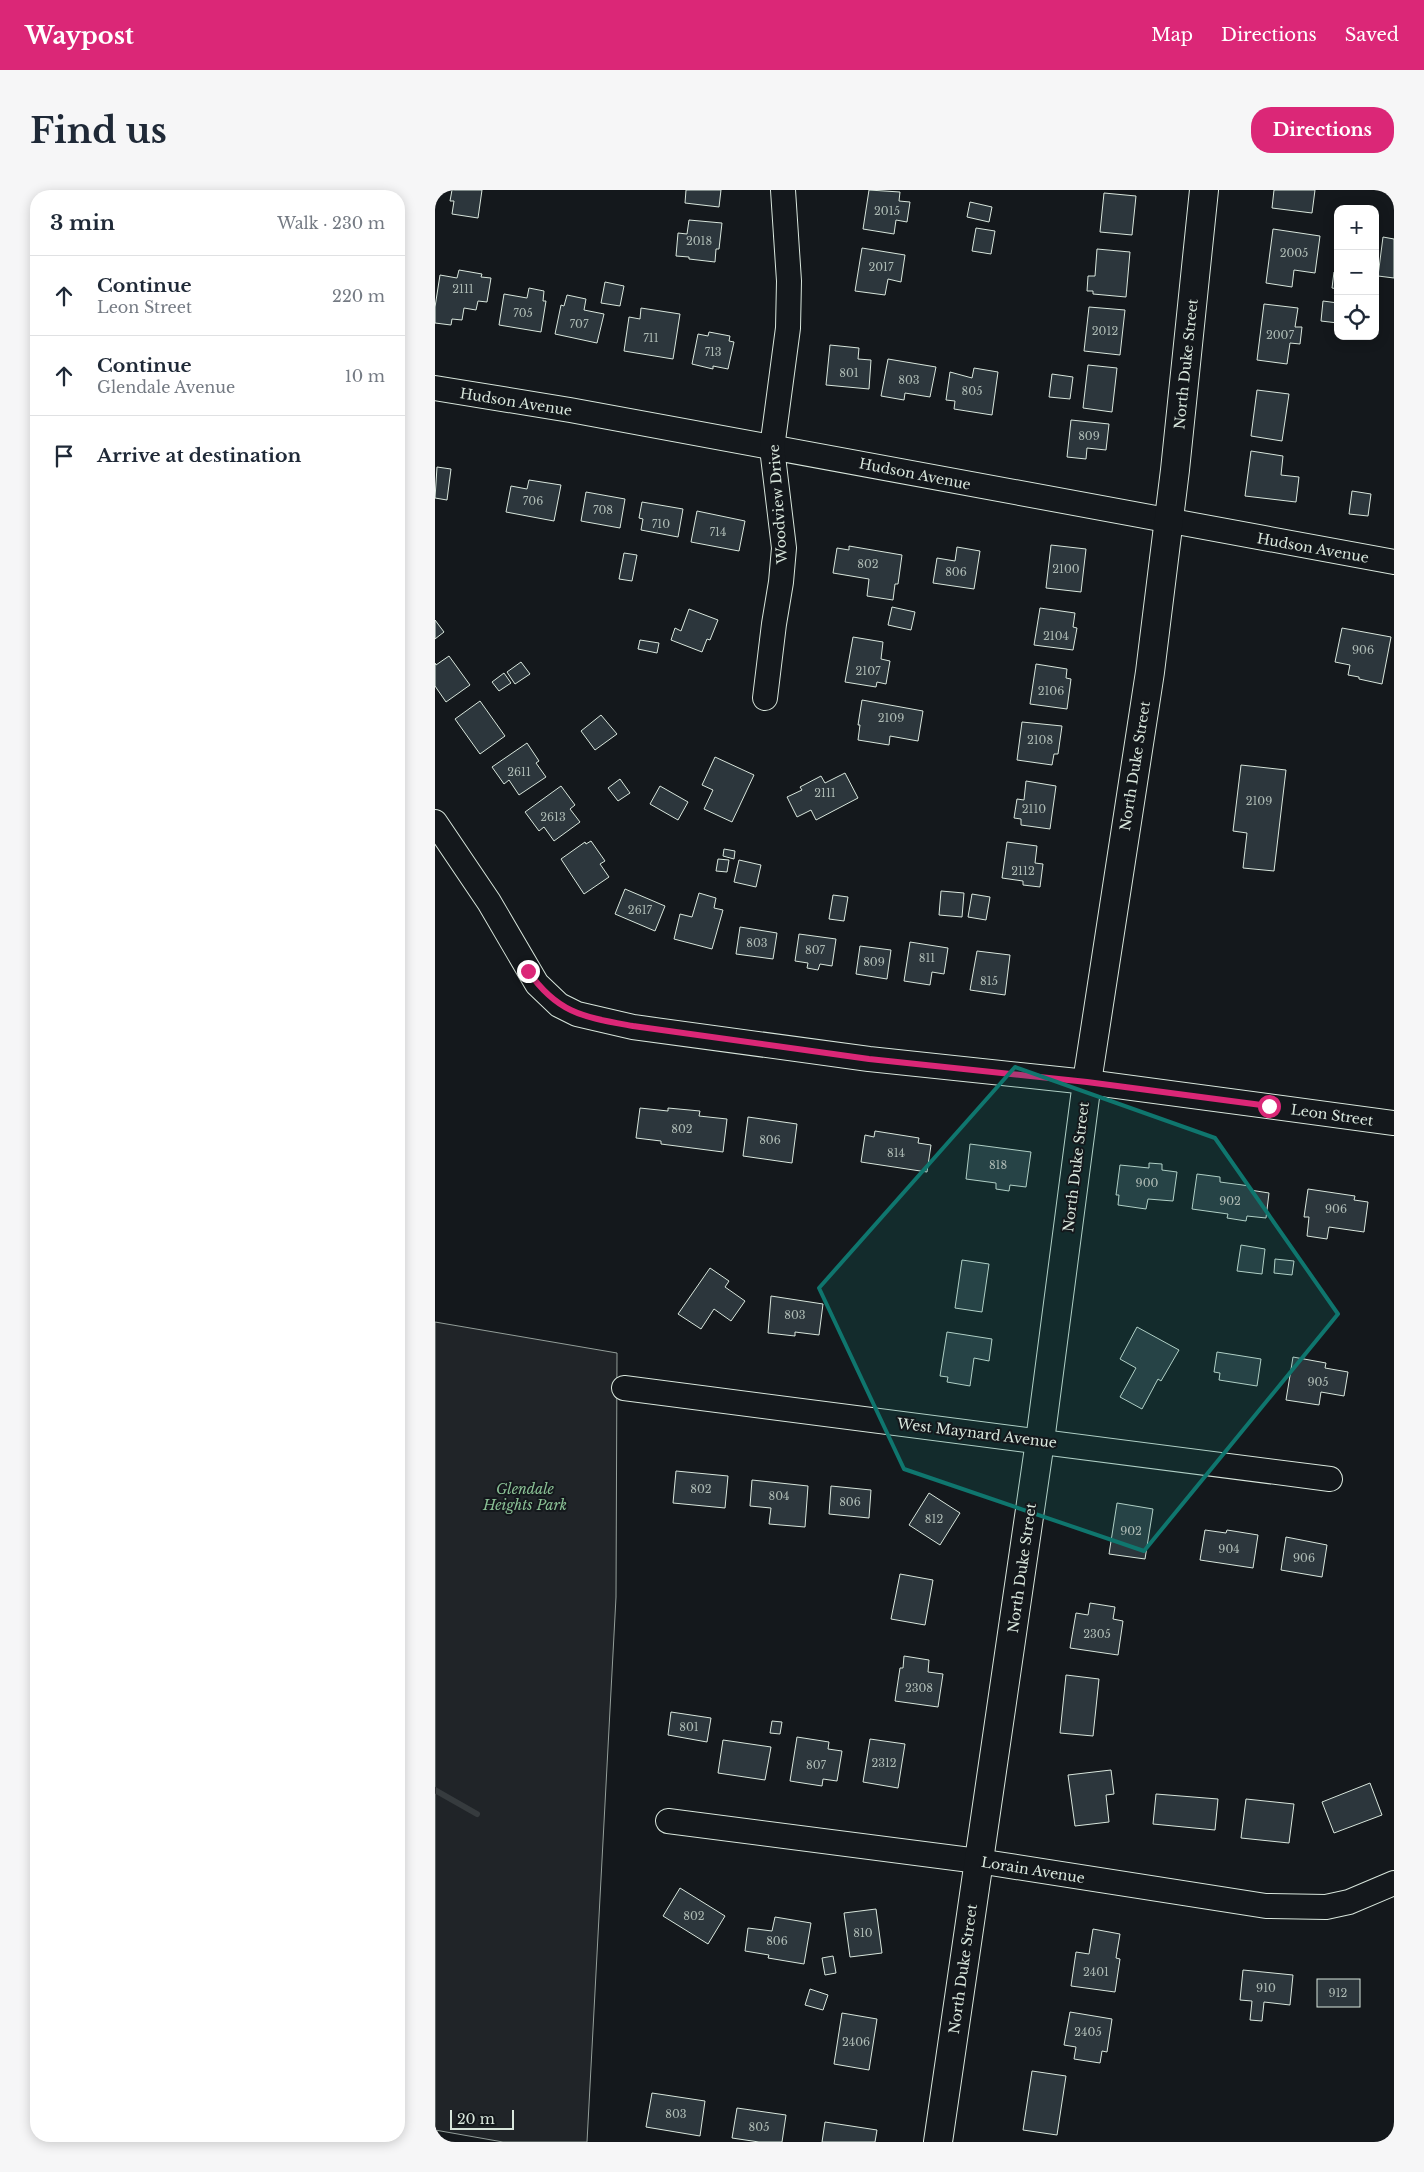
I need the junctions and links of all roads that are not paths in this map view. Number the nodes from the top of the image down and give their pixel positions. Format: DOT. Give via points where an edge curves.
graph roads {
  1 [pos="783,190"];
  2 [pos="1204,190"];
  3 [pos="435,388"];
  4 [pos="772,448"];
  5 [pos="1169,521"];
  6 [pos="1394,562"];
  7 [pos="765,698"];
  8 [pos="435,822"];
  9 [pos="1087,1082"];
  10 [pos="1394,1123"];
  11 [pos="624,1388"];
  12 [pos="1040,1441"];
  13 [pos="1330,1479"];
  14 [pos="668,1821"];
  15 [pos="978,1861"];
  16 [pos="1394,1883"];
  17 [pos="938,2142"];
  1 -- 4 [label="street, Woodview Drive" via="789,281 788,328"];
  2 -- 5 [label="highway, North Duke Street"];
  3 -- 4 [label="street, Hudson Avenue"];
  4 -- 5 [label="street, Hudson Avenue"];
  4 -- 7 [label="street, Woodview Drive" via="784,548"];
  5 -- 6 [label="street, Hudson Avenue"];
  5 -- 9 [label="highway, North Duke Street" via="1150,672"];
  8 -- 9 [label="street, Leon Street" via="489,902 537,984 559,1005 586,1017 869,1059"];
  9 -- 10 [label="street, Leon Street"];
  9 -- 12 [label="highway, North Duke Street"];
  11 -- 12 [label="street, West Maynard Avenue"];
  12 -- 13 [label="street, West Maynard Avenue"];
  12 -- 15 [label="highway, North Duke Street"];
  14 -- 15 [label="street, Lorain Avenue"];
  15 -- 16 [label="street, Lorain Avenue" via="1274,1906 1326,1907 1374,1893"];
  15 -- 17 [label="highway, North Duke Street"];
}
